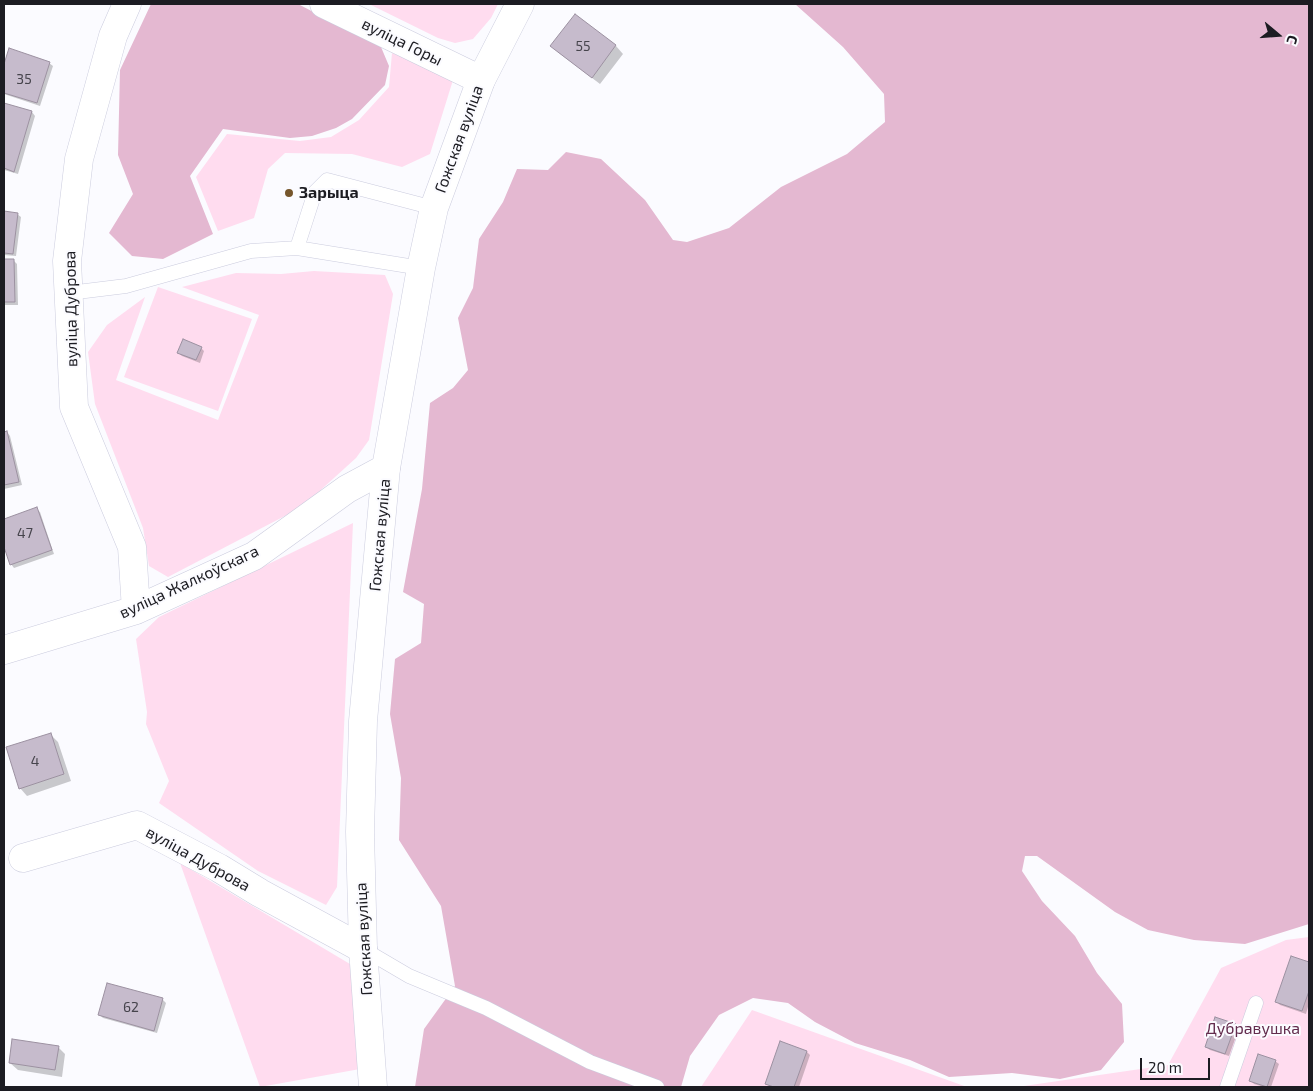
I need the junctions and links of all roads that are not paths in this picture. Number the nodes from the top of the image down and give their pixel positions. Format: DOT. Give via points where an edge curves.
graph roads {
  1 [pos="126,4"];
  2 [pos="324,4"];
  3 [pos="520,4"];
  4 [pos="481,80"];
  5 [pos="434,208"];
  6 [pos="297,248"];
  7 [pos="421,268"];
  8 [pos="69,293"];
  9 [pos="386,468"];
  10 [pos="136,610"];
  11 [pos="4,650"];
  12 [pos="23,858"];
  13 [pos="363,948"];
  14 [pos="1256,1003"];
  15 [pos="373,1087"];
  16 [pos="657,1087"];
  17 [pos="1227,1087"];
  1 -- 8 [label="street, вуліца Дуброва" via="113,36 79,159 67,261"];
  2 -- 4 [label="street, вуліца Горы"];
  3 -- 4 [label="street, Гожская вуліца"];
  4 -- 5 [label="street, Гожская вуліца"];
  5 -- 6 [label="lane" via="327,180 315,192"];
  5 -- 7 [label="street, Гожская вуліца"];
  6 -- 7 [label="lane"];
  6 -- 8 [label="lane" via="251,251 126,286"];
  7 -- 9 [label="street, Гожская вуліца"];
  8 -- 10 [label="street, вуліца Дуброва" via="74,406 132,547"];
  9 -- 10 [label="street, вуліца Жалкоўскага" via="347,489 254,556"];
  9 -- 13 [label="street, Гожская вуліца" via="363,721 360,832"];
  10 -- 11 [label="street, вуліца Жалкоўскага"];
  12 -- 13 [label="street, вуліца Дуброва" via="137,825"];
  13 -- 15 [label="street, Гожская вуліца"];
  13 -- 16 [label="lane" via="408,976 486,1008 590,1062"];
  14 -- 17 [label="lane"];
}
